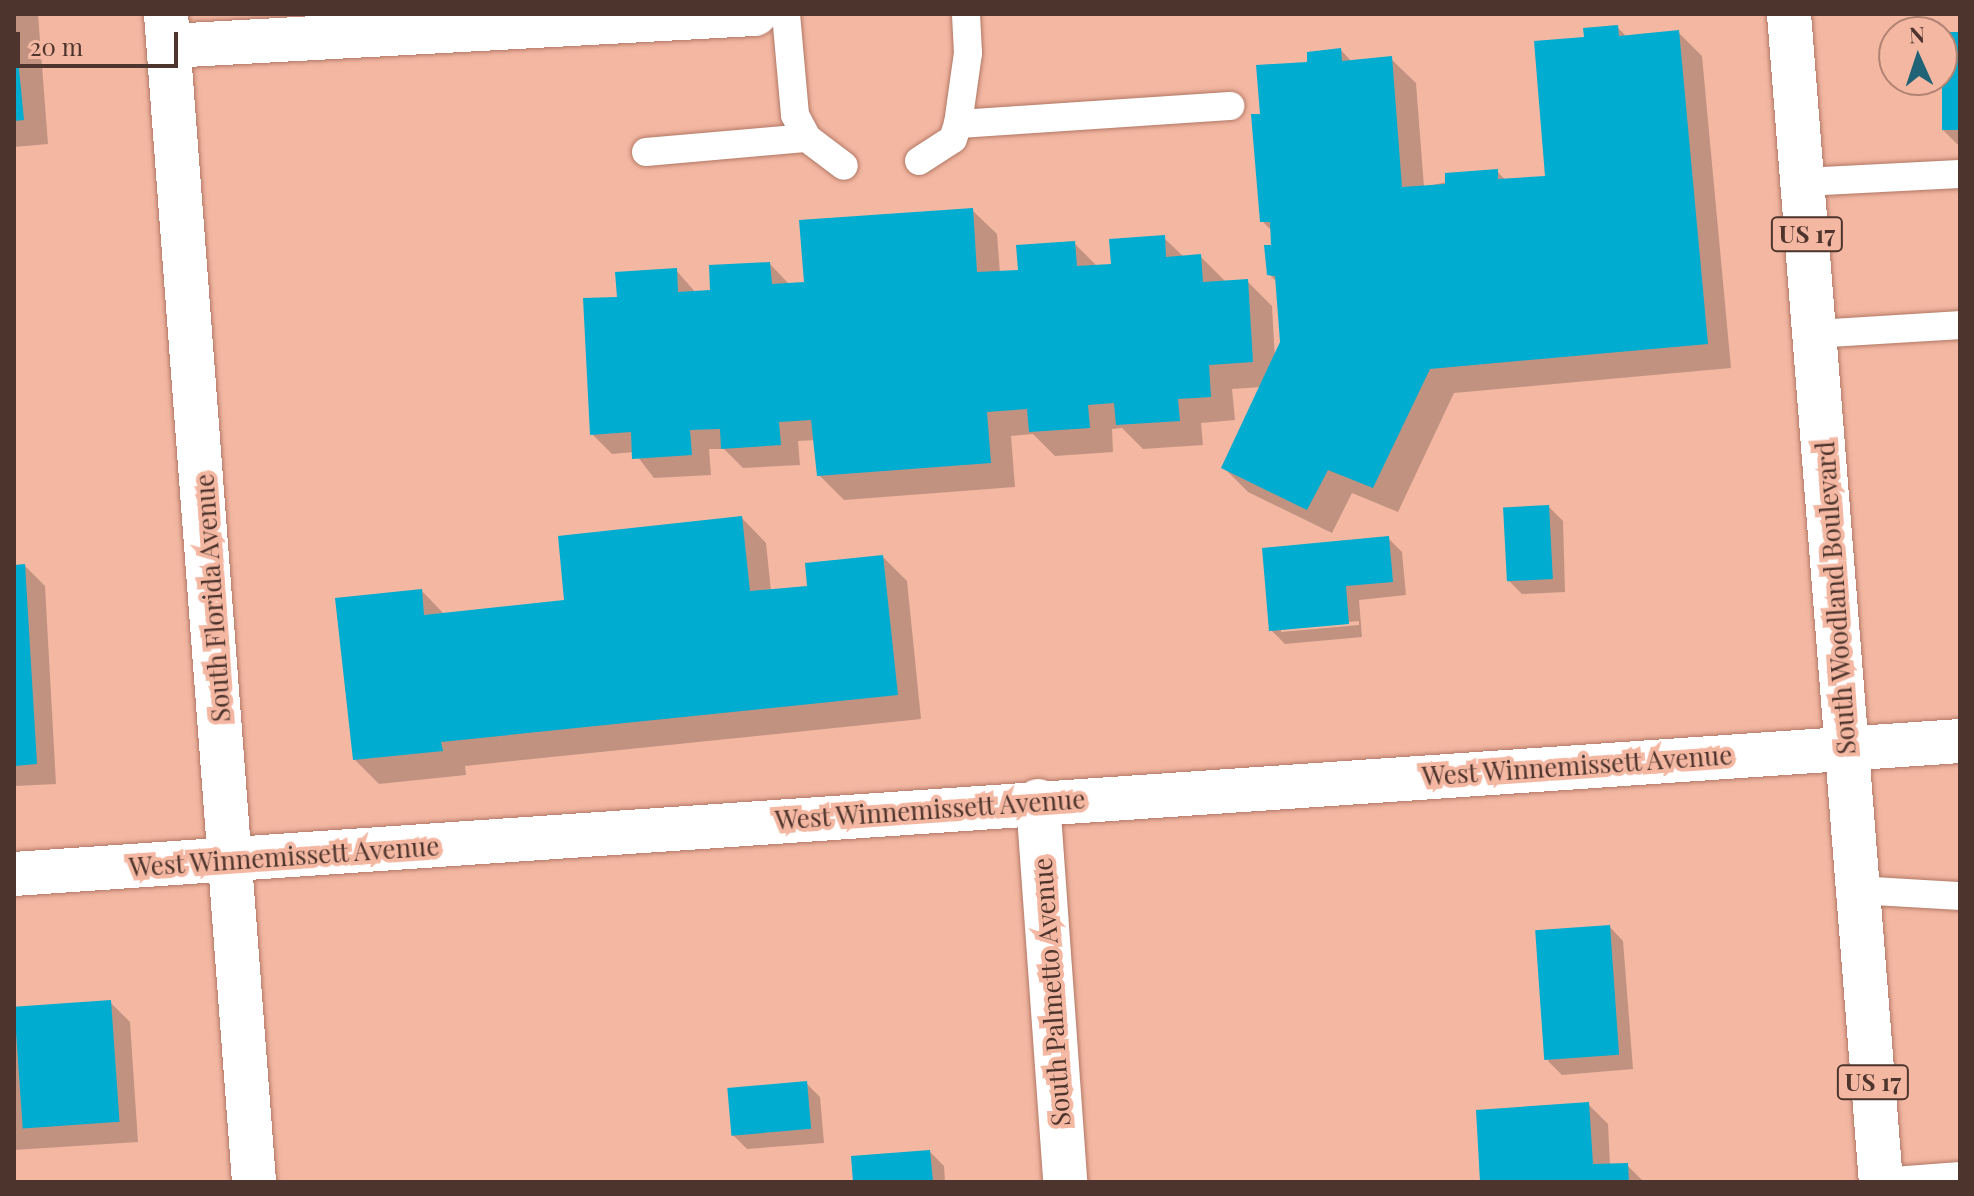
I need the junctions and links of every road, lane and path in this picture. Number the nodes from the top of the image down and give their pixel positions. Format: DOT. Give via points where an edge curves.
graph roads {
  1 [pos="755,14"];
  2 [pos="786,14"];
  3 [pos="966,14"];
  4 [pos="1789,14"];
  5 [pos="168,30"];
  6 [pos="1230,106"];
  7 [pos="958,124"];
  8 [pos="807,138"];
  9 [pos="646,152"];
  10 [pos="919,161"];
  11 [pos="844,166"];
  12 [pos="1960,174"];
  13 [pos="1803,182"];
  14 [pos="1960,325"];
  15 [pos="1814,334"];
  16 [pos="1960,741"];
  17 [pos="1846,747"];
  18 [pos="1038,801"];
  19 [pos="232,860"];
  20 [pos="14,874"];
  21 [pos="1858,890"];
  22 [pos="1960,896"];
  23 [pos="1960,1176"];
  24 [pos="254,1182"];
  25 [pos="1065,1182"];
  26 [pos="1881,1182"];
  1 -- 5 [label="street"];
  2 -- 8 [label="lane" via="795,115"];
  3 -- 7 [label="lane" via="968,53"];
  4 -- 13 [label="street, South Woodland Boulevard / US 17"];
  5 -- 19 [label="street, South Florida Avenue"];
  6 -- 7 [label="lane"];
  7 -- 10 [label="lane" via="953,139"];
  8 -- 9 [label="lane"];
  8 -- 11 [label="lane"];
  12 -- 13 [label="lane"];
  13 -- 15 [label="street, South Woodland Boulevard / US 17"];
  14 -- 15 [label="lane"];
  15 -- 17 [label="street, South Woodland Boulevard / US 17"];
  16 -- 17 [label="street, West Winnemissett Avenue"];
  17 -- 18 [label="street, West Winnemissett Avenue"];
  17 -- 21 [label="street, South Woodland Boulevard / US 17"];
  18 -- 19 [label="street, West Winnemissett Avenue"];
  18 -- 25 [label="street, South Palmetto Avenue"];
  19 -- 20 [label="street, West Winnemissett Avenue"];
  19 -- 24 [label="street, South Florida Avenue"];
  21 -- 22 [label="lane"];
  21 -- 26 [label="street, South Woodland Boulevard / US 17"];
  23 -- 26 [label="lane"];
}
